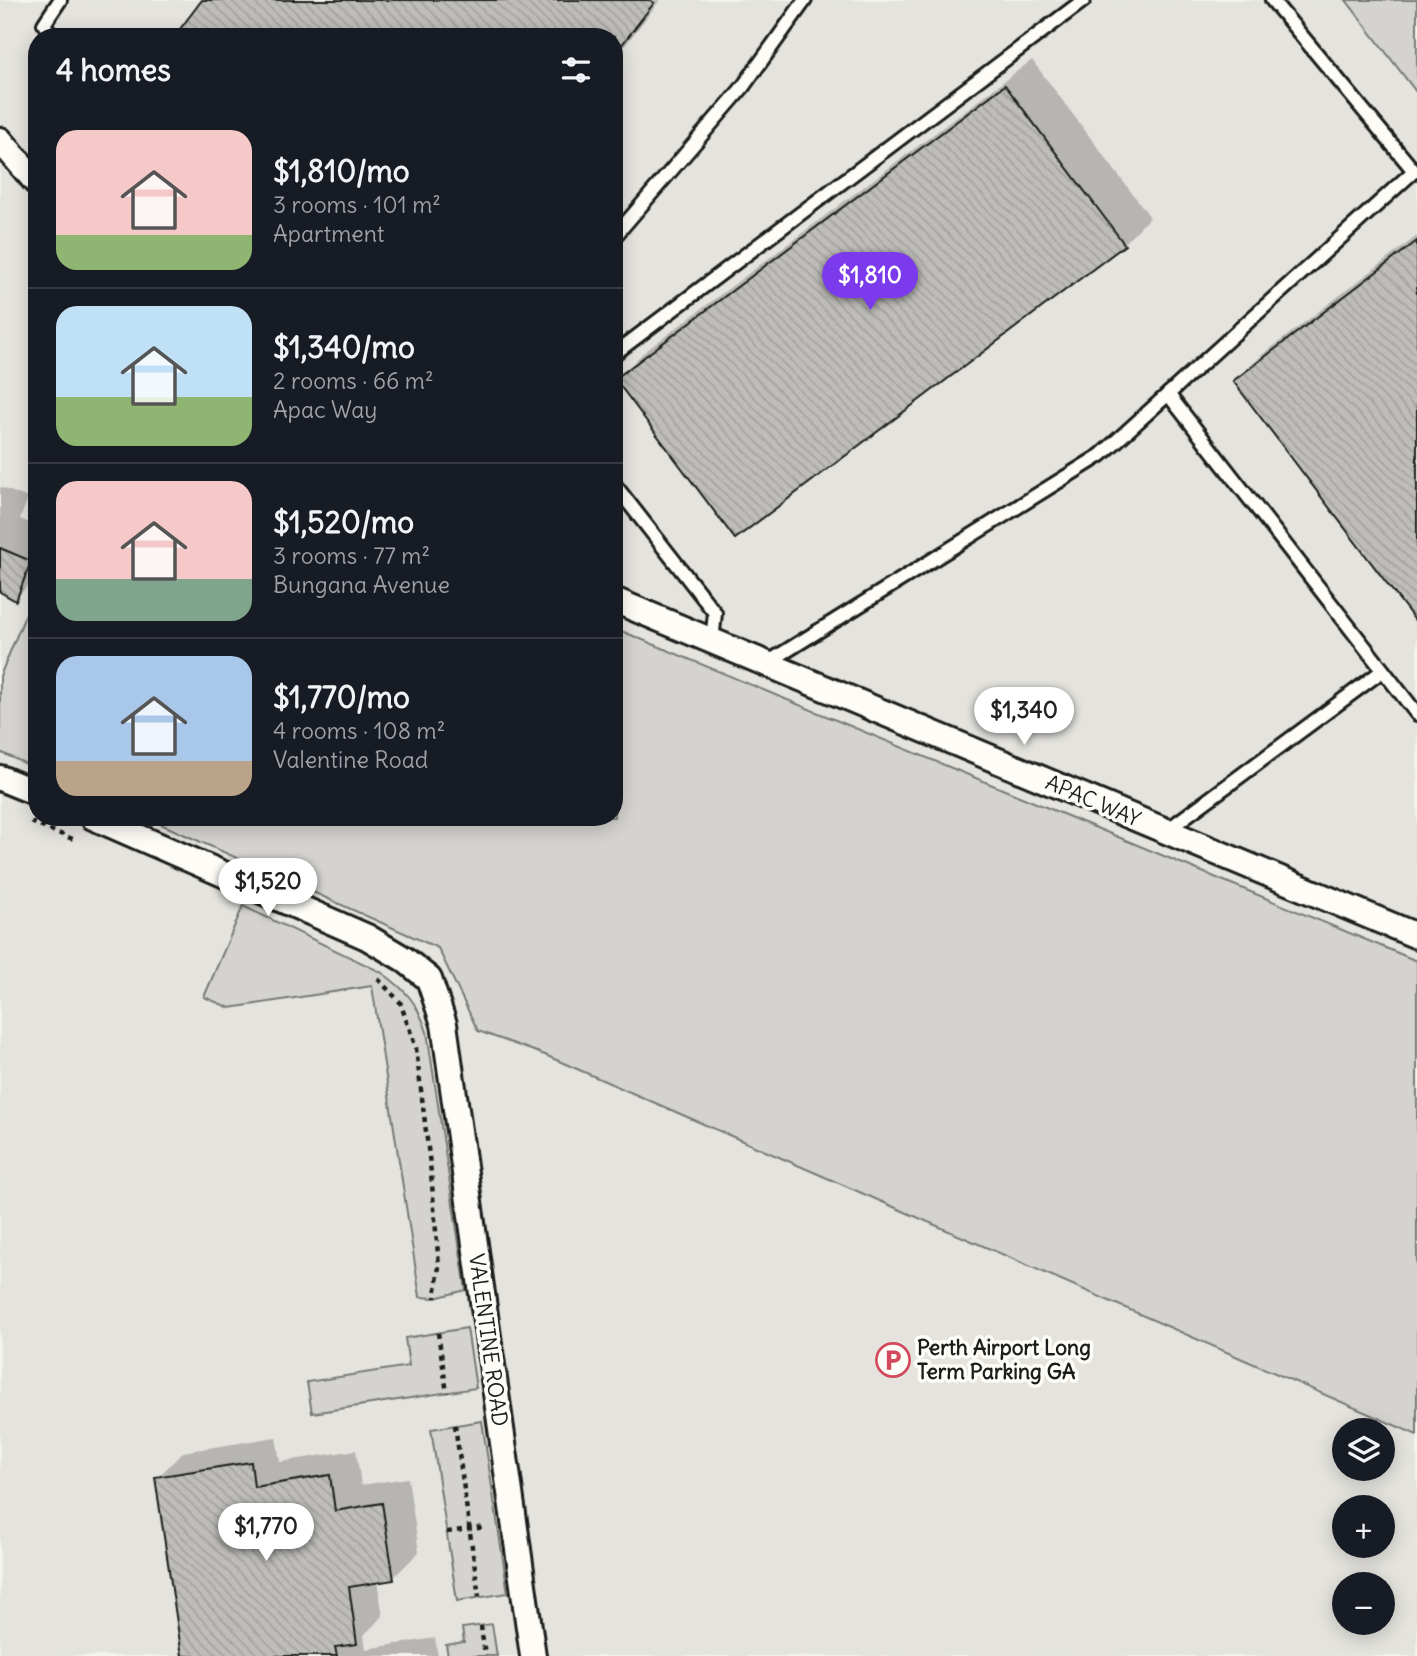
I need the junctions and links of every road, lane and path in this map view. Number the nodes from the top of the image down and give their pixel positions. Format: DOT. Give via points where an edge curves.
graph roads {
  1 [pos="60,0"];
  2 [pos="805,0"];
  3 [pos="1084,0"];
  4 [pos="1272,0"];
  5 [pos="46,28"];
  6 [pos="0,140"];
  7 [pos="28,173"];
  8 [pos="1415,173"];
  9 [pos="623,227"];
  10 [pos="623,347"];
  11 [pos="1168,394"];
  12 [pos="623,495"];
  13 [pos="623,604"];
  14 [pos="712,641"];
  15 [pos="766,664"];
  16 [pos="1382,671"];
  17 [pos="1417,714"];
  18 [pos="0,778"];
  19 [pos="28,789"];
  20 [pos="114,826"];
  21 [pos="1165,831"];
  22 [pos="1417,936"];
  23 [pos="374,977"];
  24 [pos="435,1298"];
  25 [pos="438,1333"];
  26 [pos="447,1393"];
  27 [pos="455,1425"];
  28 [pos="488,1526"];
  29 [pos="470,1529"];
  30 [pos="447,1532"];
  31 [pos="480,1597"];
  32 [pos="481,1626"];
  33 [pos="485,1656"];
  34 [pos="533,1656"];
  1 -- 5 [label="lane" via="44,24"];
  2 -- 9 [label="lane" via="742,88"];
  3 -- 10 [label="lane"];
  4 -- 8 [label="lane"];
  6 -- 7 [label="street"];
  8 -- 11 [label="lane"];
  11 -- 15 [label="lane" via="1101,456"];
  11 -- 16 [label="lane"];
  12 -- 14 [label="lane" via="715,612"];
  13 -- 14 [label="street, APAC WAY"];
  14 -- 15 [label="street, APAC WAY"];
  15 -- 21 [label="street, APAC WAY"];
  16 -- 17 [label="lane"];
  16 -- 21 [label="lane"];
  18 -- 19 [label="street"];
  20 -- 34 [label="street, VALENTINE ROAD" via="368,937 429,979 444,1024"];
  21 -- 22 [label="street, APAC WAY"];
  23 -- 24 [label="path" via="400,1002 416,1048 439,1266"];
  25 -- 26 [label="path"];
  27 -- 29 [label="path"];
  28 -- 29 [label="path"];
  29 -- 30 [label="path"];
  29 -- 31 [label="path"];
  32 -- 33 [label="path"];
}
